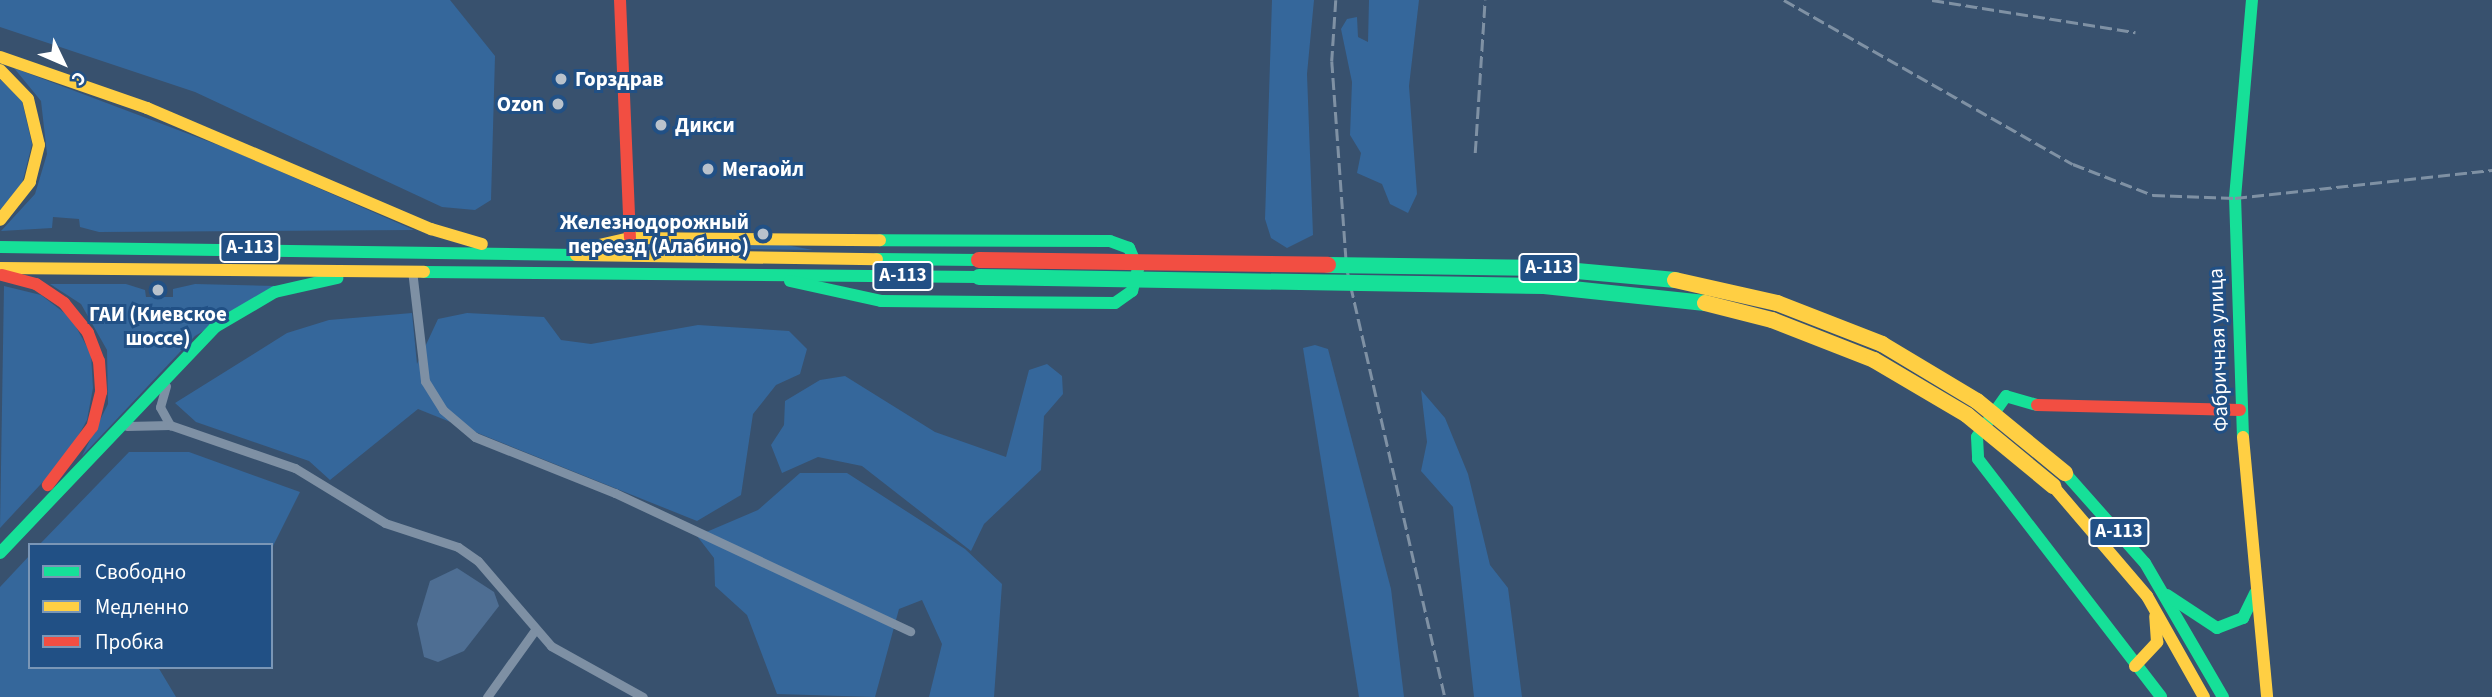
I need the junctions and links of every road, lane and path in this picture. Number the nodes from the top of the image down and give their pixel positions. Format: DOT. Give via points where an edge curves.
graph roads {
  1 [pos="620,0"];
  2 [pos="2252,0"];
  3 [pos="0,57"];
  4 [pos="0,70"];
  5 [pos="0,220"];
  6 [pos="630,238"];
  7 [pos="794,240"];
  8 [pos="0,247"];
  9 [pos="501,250"];
  10 [pos="566,252"];
  11 [pos="864,258"];
  12 [pos="0,268"];
  13 [pos="393,270"];
  14 [pos="412,270"];
  15 [pos="724,273"];
  16 [pos="0,274"];
  17 [pos="173,369"];
  18 [pos="2240,410"];
  19 [pos="170,425"];
  20 [pos="108,438"];
  21 [pos="0,538"];
  22 [pos="0,553"];
  23 [pos="2257,583"];
  24 [pos="2167,595"];
  25 [pos="2147,596"];
  26 [pos="535,630"];
  27 [pos="910,631"];
  28 [pos="2135,666"];
  29 [pos="487,697"];
  30 [pos="643,697"];
  31 [pos="2161,697"];
  32 [pos="2204,697"];
  33 [pos="2223,697"];
  34 [pos="2267,697"];
  1 -- 6 [label="main road"];
  2 -- 18 [label="main road, Фабричная улица" via="2235,198"];
  3 -- 9 [label="main road" via="206,131 431,229"];
  4 -- 5 [label="main road" via="31,105 39,145 27,188"];
  6 -- 7 [label="main road"];
  6 -- 10 [label="main road"];
  7 -- 11 [label="main road"];
  7 -- 15 [label="main road" via="1117,242 1134,254 1138,270 1132,291 1115,303 881,301"];
  8 -- 9 [label="main road, А-113"];
  9 -- 10 [label="main road, А-113"];
  10 -- 11 [label="main road, А-113"];
  11 -- 24 [label="main road, А-113, bridge" via="1544,268 1696,282 1801,311 1882,344 1977,401 2065,473"];
  12 -- 13 [label="main road, А-113"];
  13 -- 14 [label="main road, А-113"];
  13 -- 17 [label="main road" via="311,282 261,298 215,327"];
  14 -- 15 [label="main road, А-113"];
  14 -- 27 [label="street" via="425,381 443,410 475,437 615,493"];
  15 -- 25 [label="main road, А-113, bridge" via="1544,286 1692,300 1772,320 1874,360 1967,415 2053,486"];
  16 -- 21 [label="main road" via="41,286 69,307 94,346 102,385 83,443"];
  17 -- 19 [label="street" via="160,401"];
  17 -- 20 [label="main road"];
  18 -- 23 [label="main road, Фабричная улица"];
  18 -- 28 [label="main road" via="2038,405 2006,397 1977,437 1981,466"];
  19 -- 20 [label="street" via="139,422"];
  19 -- 26 [label="street" via="295,468 385,523 458,547 478,561"];
  20 -- 22 [label="main road"];
  23 -- 24 [label="main road" via="2250,610 2227,627 2207,626"];
  23 -- 34 [label="main road, Фабричная улица"];
  24 -- 33 [label="main road, А-113"];
  25 -- 28 [label="main road" via="2159,636"];
  25 -- 32 [label="main road, А-113"];
  26 -- 29 [label="street"];
  26 -- 30 [label="street" via="551,646"];
  28 -- 31 [label="main road"];
}
